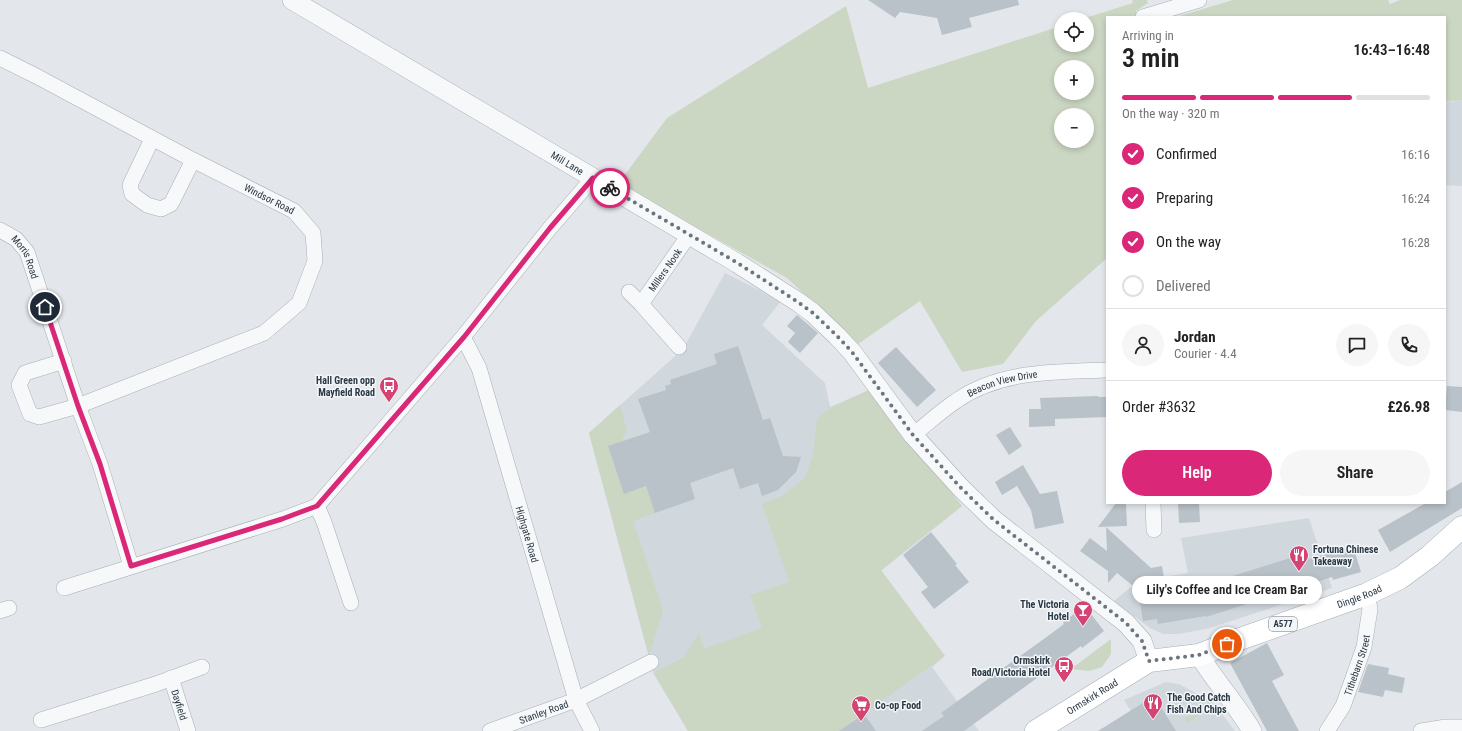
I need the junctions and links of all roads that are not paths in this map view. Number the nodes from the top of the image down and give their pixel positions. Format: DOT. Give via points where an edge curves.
graph roads {
  1 [pos="292,0"];
  2 [pos="1195,0"];
  3 [pos="1147,16"];
  4 [pos="0,58"];
  5 [pos="152,139"];
  6 [pos="193,160"];
  7 [pos="593,178"];
  8 [pos="0,230"];
  9 [pos="689,235"];
  10 [pos="629,292"];
  11 [pos="641,304"];
  12 [pos="464,337"];
  13 [pos="678,347"];
  14 [pos="64,361"];
  15 [pos="1106,370"];
  16 [pos="78,406"];
  17 [pos="913,435"];
  18 [pos="1153,504"];
  19 [pos="317,506"];
  20 [pos="1462,527"];
  21 [pos="1154,530"];
  22 [pos="131,566"];
  23 [pos="64,588"];
  24 [pos="1367,594"];
  25 [pos="352,603"];
  26 [pos="1199,655"];
  27 [pos="1149,661"];
  28 [pos="651,662"];
  29 [pos="202,667"];
  30 [pos="171,678"];
  31 [pos="576,700"];
  32 [pos="41,720"];
  33 [pos="1462,727"];
  34 [pos="188,731"];
  35 [pos="490,731"];
  36 [pos="592,731"];
  37 [pos="1036,731"];
  38 [pos="1252,731"];
  39 [pos="1327,731"];
  40 [pos="1420,731"];
  1 -- 7 [label="street, Mill Lane"];
  2 -- 3 [label="street"];
  4 -- 5 [label="street, Windsor Road"];
  5 -- 6 [label="street, Windsor Road"];
  5 -- 6 [label="street" via="130,185 132,194 147,205 161,209 171,204"];
  6 -- 16 [label="street, Windsor Road" via="294,211 313,233 314,261 299,303 264,333"];
  7 -- 9 [label="street, Mill Lane"];
  7 -- 12 [label="street"];
  8 -- 14 [label="street, Morris Road" via="16,239 27,252"];
  9 -- 11 [label="street, Millers Nook"];
  9 -- 17 [label="street, Mill Lane" via="813,313 852,352"];
  10 -- 11 [label="street"];
  11 -- 13 [label="street"];
  12 -- 19 [label="street"];
  12 -- 31 [label="street, Highgate Road" via="479,368"];
  14 -- 16 [label="street, Morris Road"];
  14 -- 16 [label="street, Windsor Road" via="24,373 19,385 30,414 39,417"];
  15 -- 17 [label="street, Beacon View Drive" via="1038,372 1008,378 979,388 956,400"];
  16 -- 22 [label="street, Morris Road" via="100,464"];
  17 -- 27 [label="street, Mill Lane" via="994,520 1126,623 1142,641"];
  18 -- 21 [label="street"];
  19 -- 22 [label="street"];
  19 -- 25 [label="street"];
  20 -- 24 [label="main road, Dingle Road / A577" via="1430,556 1400,578"];
  22 -- 23 [label="street"];
  24 -- 26 [label="main road, Dingle Road / A577"];
  24 -- 39 [label="street, Tithebarn Street" via="1370,609 1364,647 1343,706"];
  26 -- 27 [label="main road, Dingle Road / A577"];
  26 -- 38 [label="street"];
  27 -- 37 [label="main road, Ormskirk Road / A577"];
  28 -- 31 [label="street, Stanley Road"];
  29 -- 30 [label="street"];
  30 -- 32 [label="street"];
  30 -- 34 [label="street, Dayfield"];
  31 -- 35 [label="street, Stanley Road"];
  31 -- 36 [label="street, Highgate Road"];
  33 -- 40 [label="street"];
}
